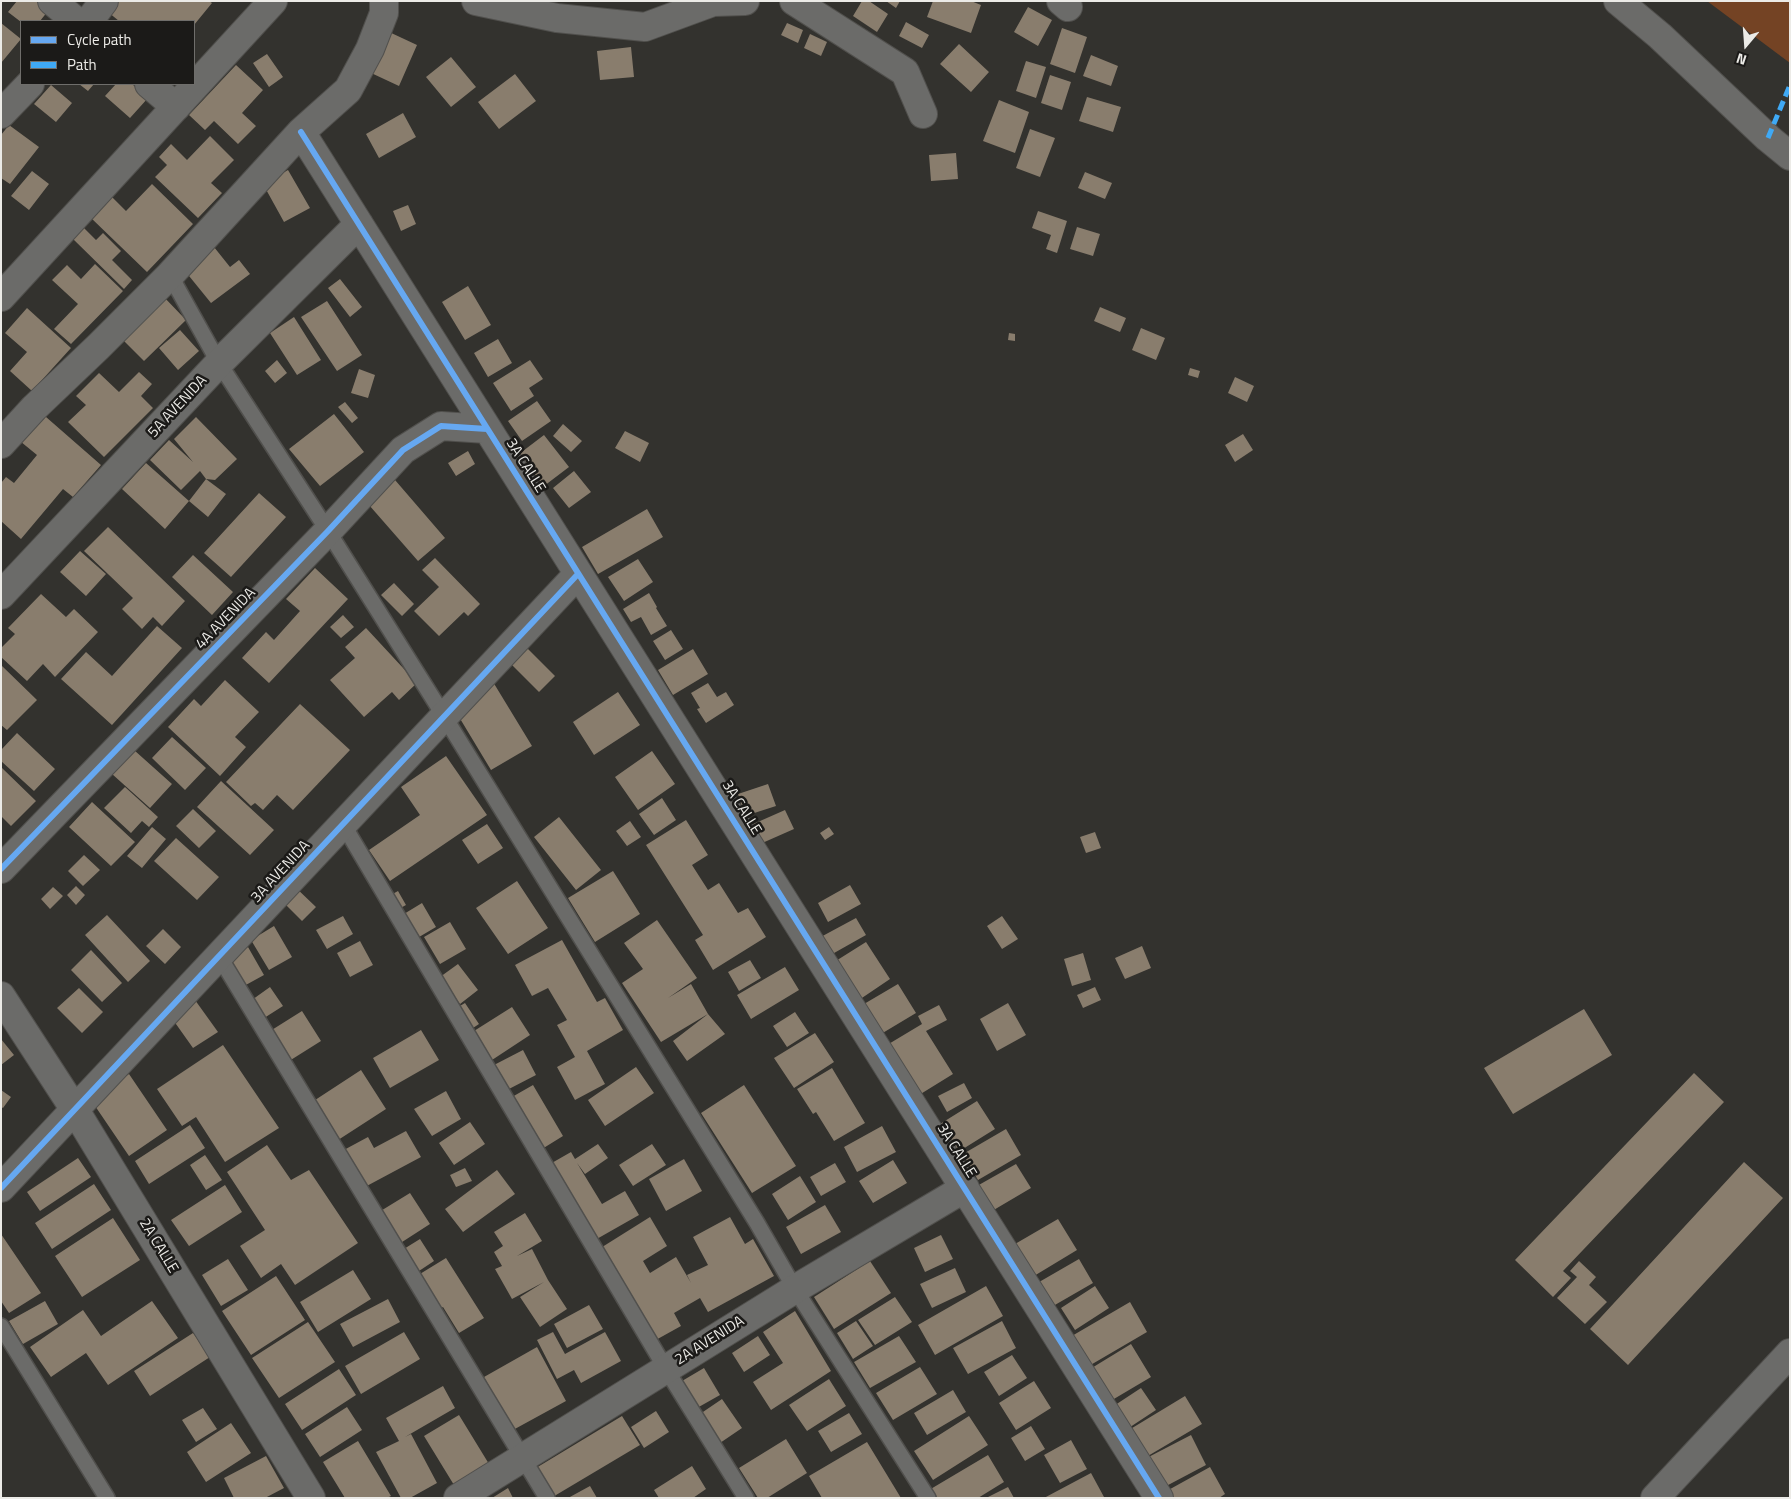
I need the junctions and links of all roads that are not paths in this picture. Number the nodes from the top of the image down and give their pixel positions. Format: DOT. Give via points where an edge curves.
graph roads {
  1 [pos="52,1"];
  2 [pos="104,1"];
  3 [pos="273,1"];
  4 [pos="384,1"];
  5 [pos="476,1"];
  6 [pos="745,1"];
  7 [pos="794,1"];
  8 [pos="1618,1"];
  9 [pos="75,20"];
  10 [pos="91,20"];
  11 [pos="29,85"];
  12 [pos="150,85"];
  13 [pos="176,107"];
  14 [pos="1,114"];
  15 [pos="923,114"];
  16 [pos="301,132"];
  17 [pos="1790,156"];
  18 [pos="359,224"];
  19 [pos="170,274"];
  20 [pos="1,297"];
  21 [pos="219,363"];
  22 [pos="487,429"];
  23 [pos="1,444"];
  24 [pos="328,531"];
  25 [pos="578,574"];
  26 [pos="1,595"];
  27 [pos="444,716"];
  28 [pos="343,824"];
  29 [pos="1,869"];
  30 [pos="219,956"];
  31 [pos="1,996"];
  32 [pos="74,1110"];
  33 [pos="1,1188"];
  34 [pos="965,1188"];
  35 [pos="795,1289"];
  36 [pos="1,1326"];
  37 [pos="1790,1353"];
  38 [pos="666,1369"];
  39 [pos="523,1458"];
  40 [pos="107,1498"];
  41 [pos="311,1498"];
  42 [pos="458,1498"];
  43 [pos="546,1498"];
  44 [pos="746,1498"];
  45 [pos="928,1498"];
  46 [pos="1159,1498"];
  47 [pos="1655,1498"];
  1 -- 9 [label="street"];
  2 -- 10 [label="street"];
  3 -- 13 [label="street"];
  4 -- 16 [label="street" via="384,13 370,49 348,90"];
  5 -- 6 [label="street" via="557,18 645,27 713,2"];
  7 -- 15 [label="street" via="905,72"];
  8 -- 17 [label="street"];
  11 -- 14 [label="street"];
  12 -- 13 [label="street"];
  13 -- 20 [label="street"];
  16 -- 18 [label="street, 3A CALLE"];
  16 -- 19 [label="street"];
  18 -- 21 [label="street, 5A AVENIDA"];
  18 -- 22 [label="street, 3A CALLE"];
  19 -- 21 [label="lane"];
  19 -- 23 [label="street"];
  21 -- 24 [label="lane"];
  21 -- 26 [label="street, 5A AVENIDA"];
  22 -- 24 [label="street, 4A AVENIDA" via="441,426 404,450"];
  22 -- 25 [label="street, 3A CALLE"];
  24 -- 27 [label="lane"];
  24 -- 29 [label="street, 4A AVENIDA"];
  25 -- 27 [label="street, 3A AVENIDA"];
  25 -- 34 [label="street, 3A CALLE"];
  27 -- 28 [label="street, 3A AVENIDA"];
  27 -- 35 [label="lane"];
  28 -- 30 [label="street, 3A AVENIDA"];
  28 -- 38 [label="lane"];
  30 -- 32 [label="street, 3A AVENIDA"];
  30 -- 39 [label="lane"];
  31 -- 32 [label="street, 2A CALLE"];
  32 -- 33 [label="street, 3A AVENIDA"];
  32 -- 41 [label="street, 2A CALLE"];
  34 -- 35 [label="street, 2A AVENIDA"];
  34 -- 46 [label="street, 3A CALLE"];
  35 -- 38 [label="street, 2A AVENIDA"];
  35 -- 45 [label="lane"];
  36 -- 40 [label="lane"];
  37 -- 47 [label="street"];
  38 -- 39 [label="street, 2A AVENIDA"];
  38 -- 44 [label="lane"];
  39 -- 42 [label="street, 2A AVENIDA"];
  39 -- 43 [label="lane"];
}
